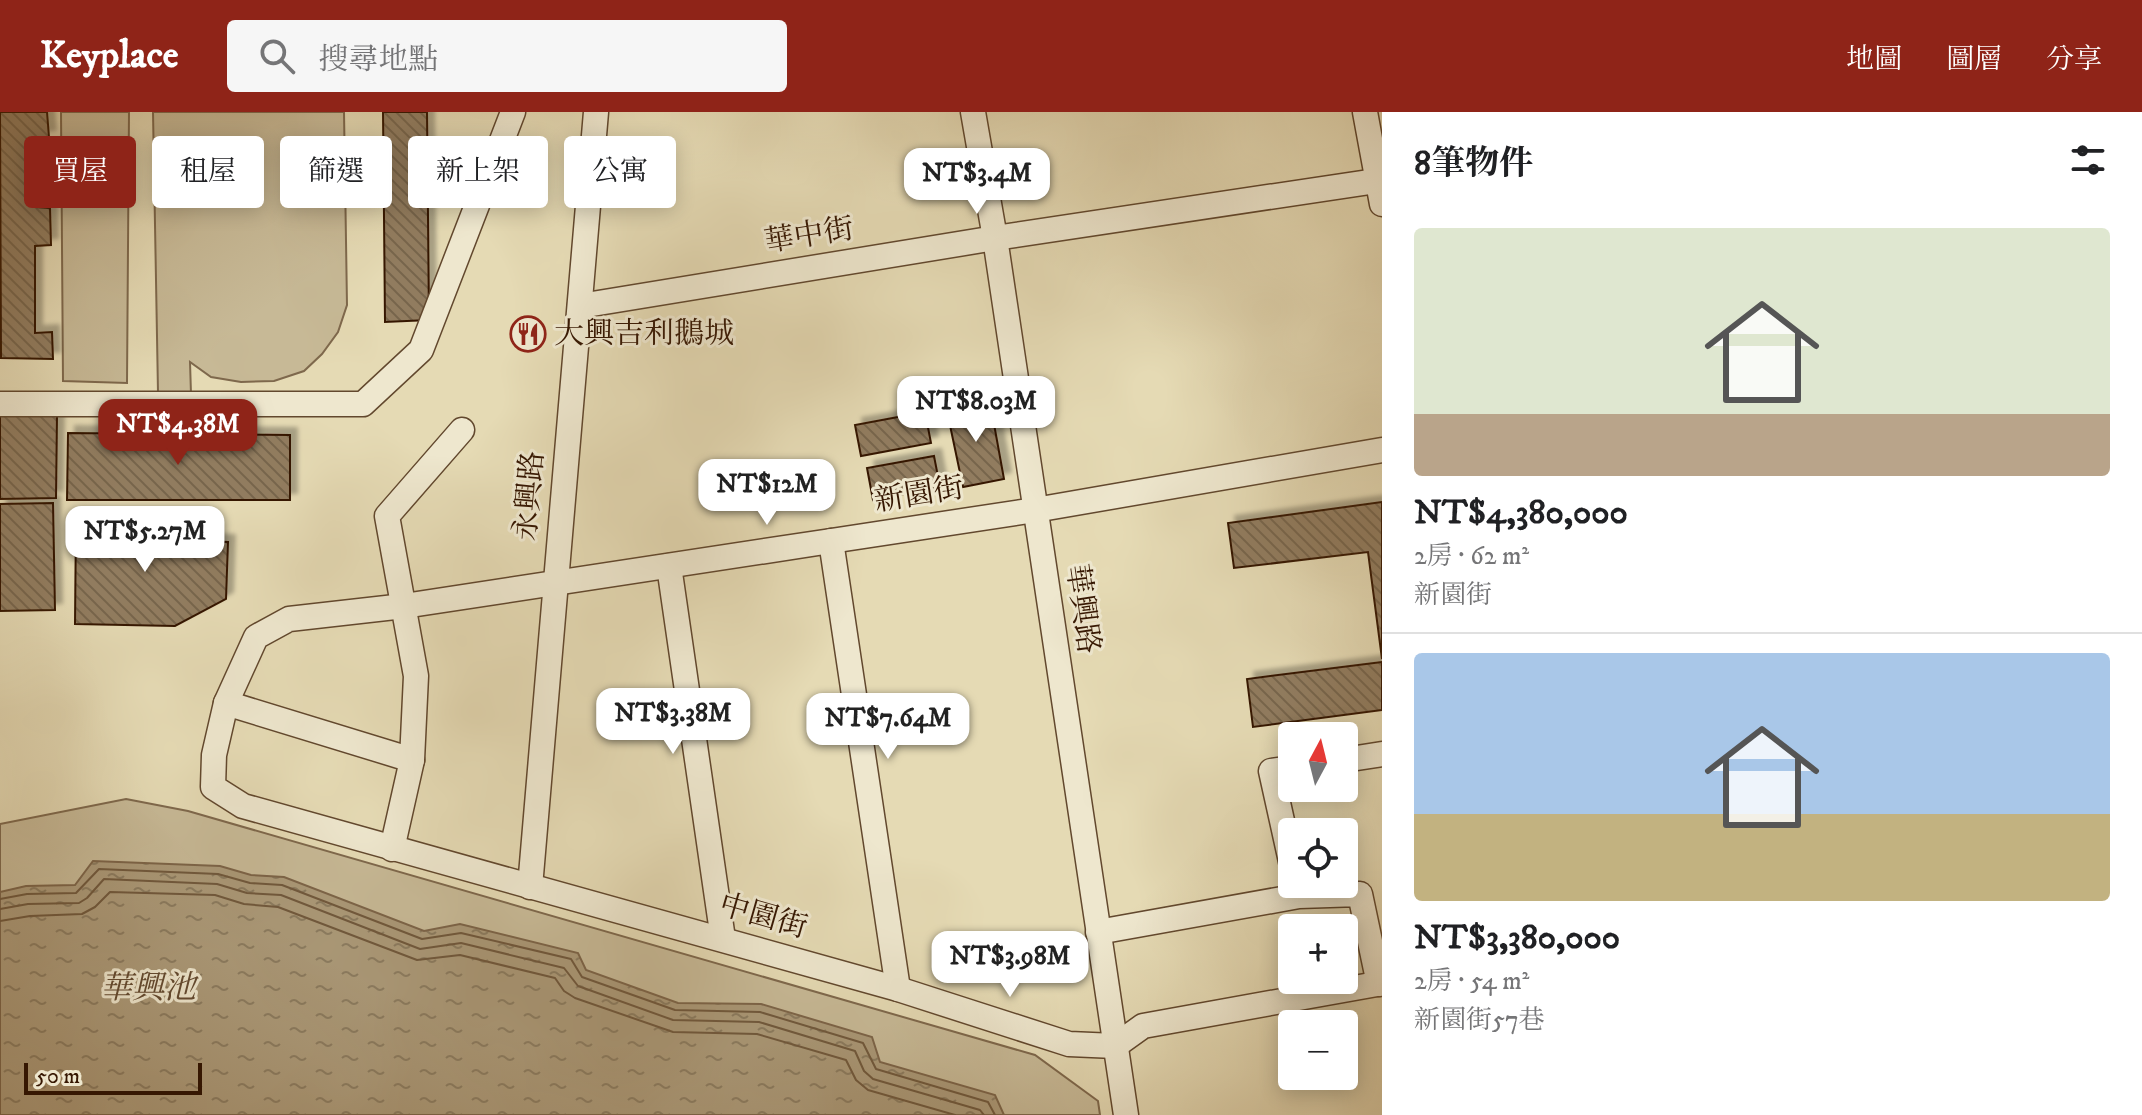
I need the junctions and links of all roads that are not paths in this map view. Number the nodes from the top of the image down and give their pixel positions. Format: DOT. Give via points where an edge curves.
graph roads {
  1 [pos="513,112"];
  2 [pos="596,112"];
  3 [pos="973,112"];
  4 [pos="1365,112"];
  5 [pos="1381,188"];
  6 [pos="995,238"];
  7 [pos="580,306"];
  8 [pos="0,404"];
  9 [pos="462,430"];
  10 [pos="1382,450"];
  11 [pos="1035,510"];
  12 [pos="831,541"];
  13 [pos="669,566"];
  14 [pos="554,583"];
  15 [pos="404,606"];
  16 [pos="226,703"];
  17 [pos="1382,754"];
  18 [pos="1358,758"];
  19 [pos="412,760"];
  20 [pos="1278,770"];
  21 [pos="1281,818"];
  22 [pos="392,849"];
  23 [pos="530,887"];
  24 [pos="1278,894"];
  25 [pos="1358,894"];
  26 [pos="1098,932"];
  27 [pos="723,939"];
  28 [pos="1380,984"];
  29 [pos="898,989"];
  30 [pos="1115,1046"];
  31 [pos="1126,1115"];
  1 -- 8 [label="street" via="421,350 363,404"];
  2 -- 7 [label="street, 永興路"];
  3 -- 6 [label="street, 華興路"];
  4 -- 5 [label="street"];
  5 -- 6 [label="street, 華中街"];
  6 -- 7 [label="street, 華中街"];
  6 -- 11 [label="street, 華興路"];
  7 -- 14 [label="street, 永興路"];
  9 -- 15 [label="street" via="387,516"];
  10 -- 11 [label="street, 新園街"];
  11 -- 12 [label="street, 新園街"];
  11 -- 26 [label="street, 華興路"];
  12 -- 13 [label="street, 新園街"];
  12 -- 29 [label="street"];
  13 -- 14 [label="street, 新園街"];
  13 -- 27 [label="street"];
  14 -- 15 [label="street, 新園街"];
  14 -- 23 [label="street, 永興路"];
  15 -- 16 [label="street, 新園街" via="289,619 256,637"];
  15 -- 19 [label="street" via="416,676"];
  16 -- 19 [label="street"];
  16 -- 22 [label="street, 中園街" via="213,787 243,806"];
  17 -- 18 [label="street"];
  19 -- 22 [label="street"];
  20 -- 21 [label="street" via="1271,771"];
  22 -- 23 [label="street, 中園街"];
  23 -- 27 [label="street, 中園街"];
  24 -- 26 [label="street"];
  25 -- 28 [label="street"];
  26 -- 30 [label="street, 華興路"];
  27 -- 29 [label="street, 中園街"];
  28 -- 30 [label="street" via="1143,1026"];
  29 -- 30 [label="street, 中園街" via="1069,1044"];
  30 -- 31 [label="street, 華興路"];
}
